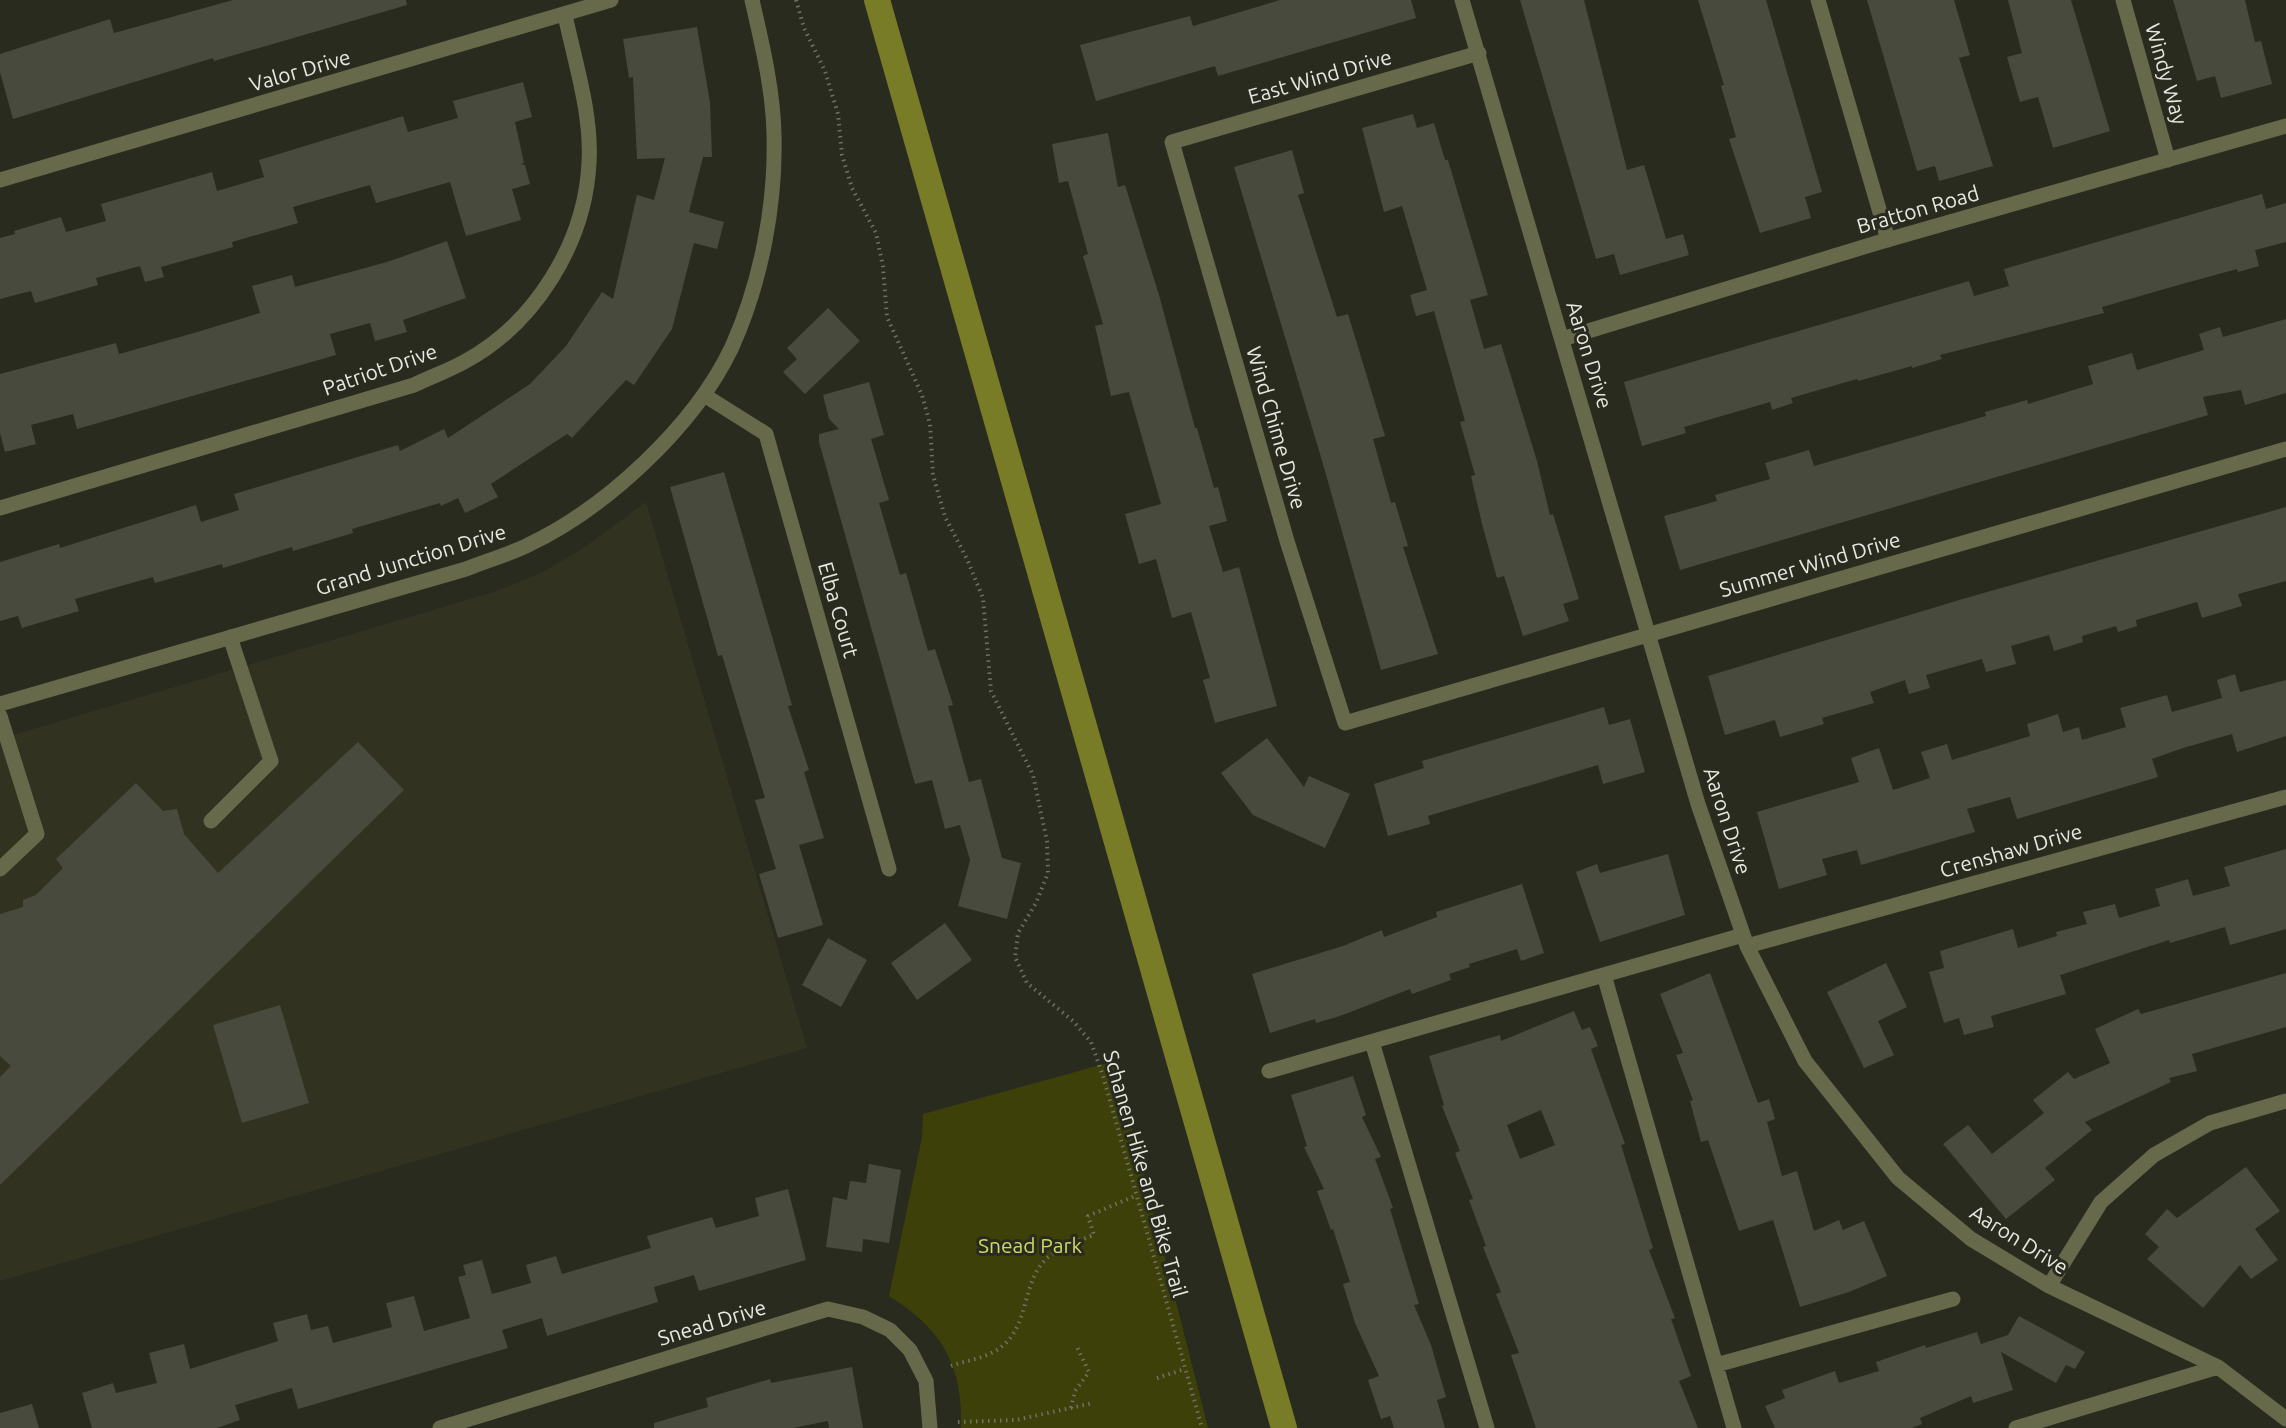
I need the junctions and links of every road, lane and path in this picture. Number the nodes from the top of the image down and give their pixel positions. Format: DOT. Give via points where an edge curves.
graph roads {
  1 [pos="611,0"];
  2 [pos="752,0"];
  3 [pos="796,0"];
  4 [pos="1462,0"];
  5 [pos="1818,0"];
  6 [pos="2123,0"];
  7 [pos="565,15"];
  8 [pos="1479,53"];
  9 [pos="2286,126"];
  10 [pos="1172,142"];
  11 [pos="2168,160"];
  12 [pos="0,180"];
  13 [pos="1888,240"];
  14 [pos="1562,339"];
  15 [pos="704,395"];
  16 [pos="2286,449"];
  17 [pos="0,508"];
  18 [pos="1649,633"];
  19 [pos="230,637"];
  20 [pos="0,704"];
  21 [pos="0,716"];
  22 [pos="1345,723"];
  23 [pos="2286,797"];
  24 [pos="211,821"];
  25 [pos="0,869"];
  26 [pos="889,869"];
  27 [pos="1745,941"];
  28 [pos="1604,975"];
  29 [pos="1372,1042"];
  30 [pos="1269,1071"];
  31 [pos="2286,1101"];
  32 [pos="1135,1196"];
  33 [pos="2049,1286"];
  34 [pos="1953,1299"];
  35 [pos="1076,1345"];
  36 [pos="1716,1365"];
  37 [pos="951,1366"];
  38 [pos="2218,1367"];
  39 [pos="1185,1369"];
  40 [pos="1157,1378"];
  41 [pos="1093,1403"];
  42 [pos="1071,1408"];
  43 [pos="2286,1419"];
  44 [pos="958,1422"];
  45 [pos="440,1428"];
  46 [pos="930,1428"];
  47 [pos="1202,1428"];
  48 [pos="1487,1428"];
  49 [pos="1734,1428"];
  50 [pos="2016,1428"];
  1 -- 7 [label="street, Valor Drive"];
  2 -- 15 [label="street, Grand Junction Drive" via="769,78 773,189 764,246 749,299 731,347"];
  3 -- 32 [label="path, Schanen Hike and Bike Trail" via="838,114 842,155 852,188 876,233 887,317 922,395 930,424 933,475 945,517 982,598 991,691 1033,775 1047,841 1048,873 1018,933 1016,957 1027,983 1091,1041"];
  4 -- 8 [label="street, Aaron Drive"];
  5 -- 13 [label="street"];
  6 -- 11 [label="street, Windy Way"];
  7 -- 12 [label="street, Valor Drive"];
  7 -- 17 [label="street, Patriot Drive" via="585,108 589,162 581,218 554,277 511,328 465,362 414,385"];
  8 -- 10 [label="street, East Wind Drive"];
  8 -- 14 [label="street, Aaron Drive"];
  9 -- 11 [label="street, Bratton Road"];
  10 -- 22 [label="street, Wind Chime Drive" via="1287,541"];
  11 -- 13 [label="street, Bratton Road"];
  13 -- 14 [label="street, Bratton Road"];
  14 -- 18 [label="street, Aaron Drive"];
  15 -- 19 [label="street, Grand Junction Drive" via="663,443 620,483 576,517 526,546 466,569"];
  15 -- 26 [label="street, Elba Court" via="766,434"];
  16 -- 18 [label="street, Summer Wind Drive"];
  18 -- 22 [label="street, Summer Wind Drive"];
  18 -- 27 [label="street, Aaron Drive" via="1698,804"];
  19 -- 20 [label="street, Grand Junction Drive"];
  19 -- 24 [label="street" via="271,761"];
  21 -- 25 [label="street" via="37,834"];
  23 -- 27 [label="street, Crenshaw Drive"];
  27 -- 28 [label="street, Crenshaw Drive"];
  27 -- 33 [label="street, Aaron Drive" via="1805,1061 1899,1178 1971,1239"];
  28 -- 29 [label="street, Crenshaw Drive"];
  28 -- 36 [label="street"];
  29 -- 30 [label="street, Crenshaw Drive"];
  29 -- 48 [label="street"];
  31 -- 33 [label="street" via="2210,1123 2154,1155 2101,1202"];
  32 -- 37 [label="path" via="1088,1216 1094,1235 1047,1258 1032,1278 1017,1330 995,1351"];
  32 -- 39 [label="path, Schanen Hike and Bike Trail"];
  33 -- 38 [label="street, Aaron Drive"];
  34 -- 36 [label="street"];
  35 -- 42 [label="path" via="1089,1372 1075,1391"];
  36 -- 49 [label="street"];
  38 -- 43 [label="street, Aaron Drive"];
  38 -- 50 [label="street"];
  39 -- 40 [label="path"];
  39 -- 47 [label="path, Schanen Hike and Bike Trail"];
  41 -- 42 [label="path"];
  42 -- 44 [label="path" via="1016,1420"];
  45 -- 46 [label="street, Snead Drive" via="828,1309 863,1317 890,1330 910,1350 926,1381"];
}
